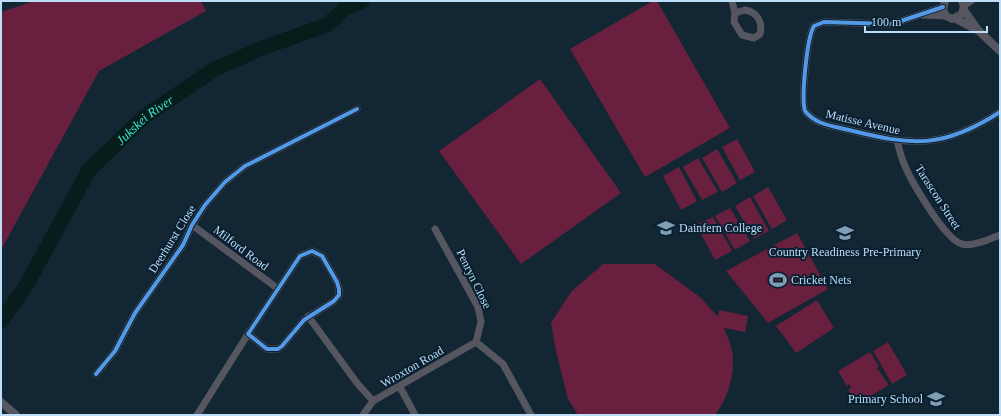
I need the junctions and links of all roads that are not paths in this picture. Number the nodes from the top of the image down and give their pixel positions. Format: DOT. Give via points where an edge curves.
graph roads {
  1 [pos="732,1"];
  2 [pos="971,1"];
  3 [pos="943,3"];
  4 [pos="963,6"];
  5 [pos="735,13"];
  6 [pos="923,15"];
  7 [pos="946,16"];
  8 [pos="956,19"];
  9 [pos="978,30"];
  10 [pos="1000,51"];
  11 [pos="357,109"];
  12 [pos="1000,112"];
  13 [pos="898,140"];
  14 [pos="192,225"];
  15 [pos="435,229"];
  16 [pos="1000,235"];
  17 [pos="277,288"];
  18 [pos="308,316"];
  19 [pos="248,334"];
  20 [pos="476,342"];
  21 [pos="96,374"];
  22 [pos="400,387"];
  23 [pos="373,401"];
  24 [pos="1,402"];
  25 [pos="16,415"];
  26 [pos="197,415"];
  27 [pos="363,415"];
  28 [pos="415,415"];
  29 [pos="531,415"];
  1 -- 5 [label="street"];
  2 -- 4 [label="street"];
  3 -- 6 [label="street"];
  3 -- 7 [label="street"];
  4 -- 8 [label="street" via="960,17"];
  4 -- 9 [label="street"];
  6 -- 7 [label="street"];
  6 -- 13 [label="street, Matisse Avenue" via="892,24 824,22 814,26 810,36 803,98 805,111 818,122"];
  7 -- 8 [label="street"];
  8 -- 9 [label="street"];
  9 -- 10 [label="street"];
  11 -- 14 [label="street, Deerhurst Close" via="240,170 210,198"];
  12 -- 13 [label="street, Matisse Avenue" via="952,137 923,143"];
  13 -- 16 [label="street, Tarascon Street" via="903,162 932,213 949,236 963,245"];
  14 -- 17 [label="street, Milford Road"];
  14 -- 21 [label="street, Deerhurst Close" via="184,245 136,313 115,351"];
  15 -- 20 [label="street, Penryn Close" via="478,307 481,322"];
  17 -- 18 [label="street" via="304,253 312,251 322,256 337,282 339,293 334,301"];
  17 -- 19 [label="street"];
  18 -- 19 [label="street" via="278,349 266,349"];
  18 -- 23 [label="street" via="357,384"];
  19 -- 26 [label="street"];
  20 -- 22 [label="street, Wroxton Road"];
  20 -- 29 [label="street" via="503,364"];
  22 -- 23 [label="street, Wroxton Road"];
  22 -- 28 [label="street"];
  23 -- 27 [label="street, Wroxton Road"];
  24 -- 25 [label="street"];
}
